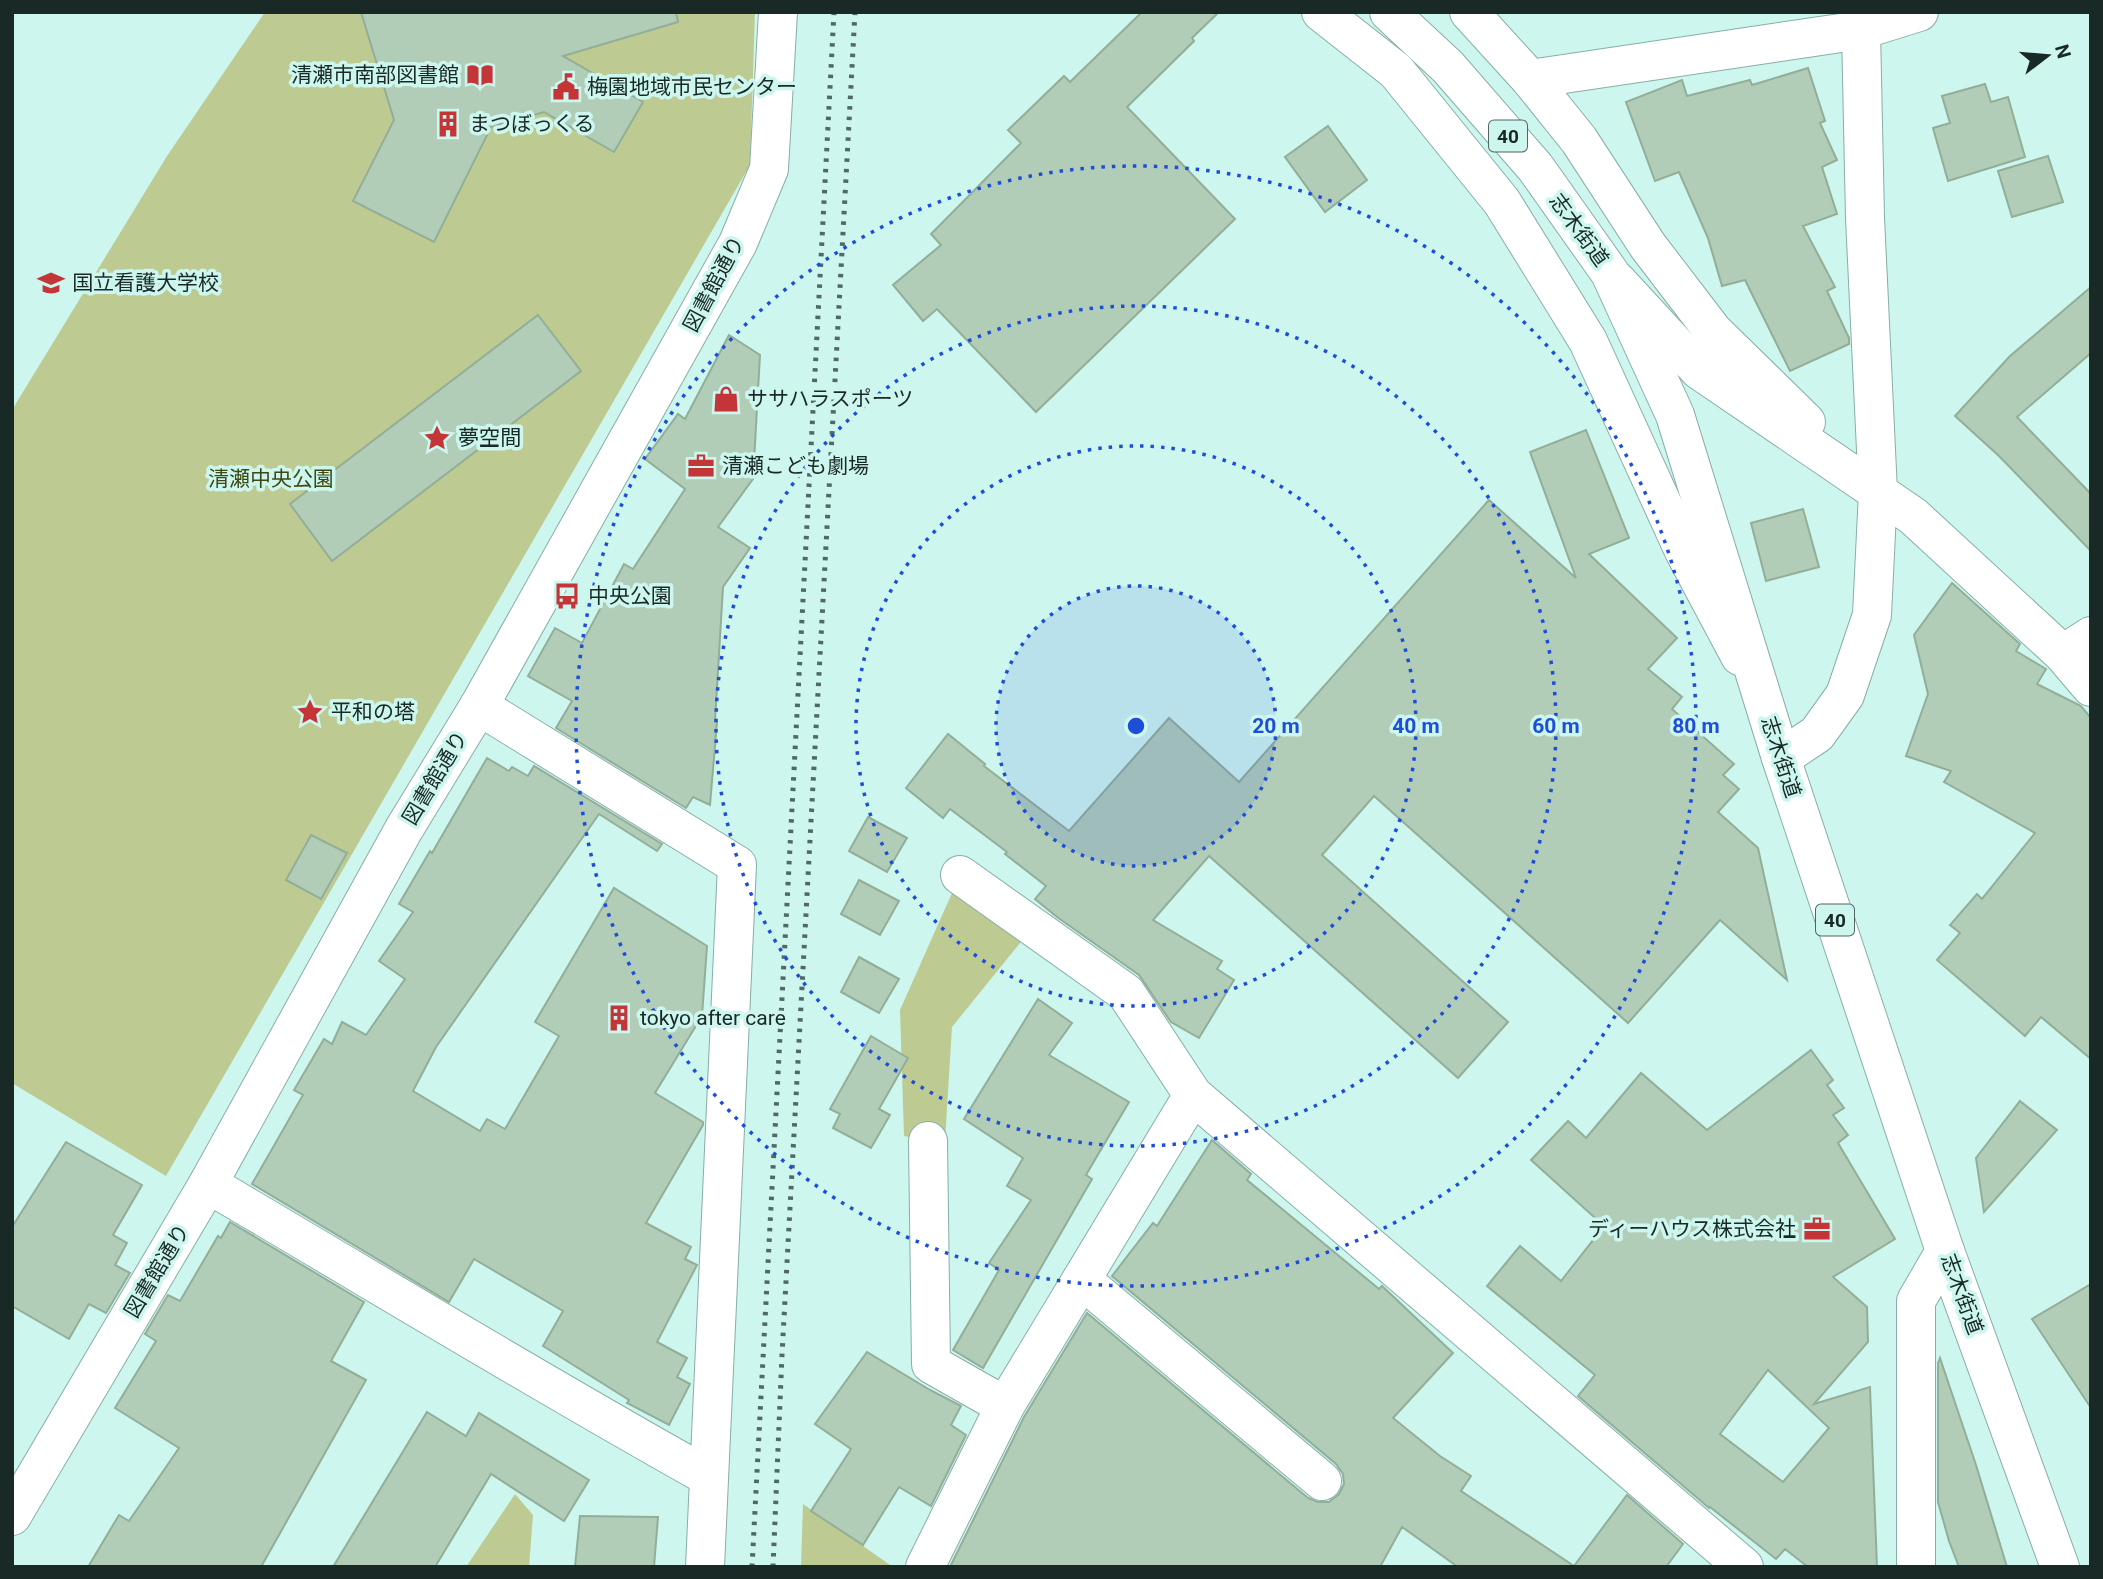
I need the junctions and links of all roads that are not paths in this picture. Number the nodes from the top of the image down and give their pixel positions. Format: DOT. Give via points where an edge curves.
graph roads {
  1 [pos="778,12"];
  2 [pos="1321,12"];
  3 [pos="1389,12"];
  4 [pos="1469,12"];
  5 [pos="1919,12"];
  6 [pos="1859,21"];
  7 [pos="1530,79"];
  8 [pos="1610,273"];
  9 [pos="1878,492"];
  10 [pos="2077,645"];
  11 [pos="2091,687"];
  12 [pos="1764,701"];
  13 [pos="480,706"];
  14 [pos="1781,758"];
  15 [pos="960,875"];
  16 [pos="1193,1095"];
  17 [pos="928,1141"];
  18 [pos="208,1184"];
  19 [pos="1945,1251"];
  20 [pos="1082,1280"];
  21 [pos="1004,1406"];
  22 [pos="709,1477"];
  23 [pos="1322,1481"];
  24 [pos="12,1517"];
  25 [pos="705,1567"];
  26 [pos="925,1567"];
  27 [pos="1744,1567"];
  28 [pos="1916,1567"];
  29 [pos="2060,1567"];
  1 -- 13 [label="street, 図書館通り" via="769,169 738,243"];
  2 -- 12 [label="street" via="1395,71 1502,202 1588,341 1684,551"];
  3 -- 8 [label="street, 志木街道 / 40" via="1448,67 1535,167"];
  4 -- 7 [label="street"];
  5 -- 6 [label="street"];
  6 -- 7 [label="street"];
  6 -- 9 [label="street"];
  7 -- 9 [label="street" via="1713,331"];
  8 -- 9 [label="street" via="1699,370"];
  8 -- 12 [label="street, 志木街道 / 40" via="1675,415"];
  9 -- 10 [label="street"];
  9 -- 14 [label="street" via="1872,615 1845,695 1817,734"];
  10 -- 11 [label="street"];
  12 -- 14 [label="street, 志木街道 / 40"];
  13 -- 18 [label="street, 図書館通り" via="404,829"];
  13 -- 22 [label="street" via="737,865"];
  14 -- 19 [label="street, 志木街道 / 40"];
  15 -- 16 [label="street" via="1126,993"];
  16 -- 20 [label="street"];
  16 -- 27 [label="street"];
  17 -- 21 [label="street" via="931,1364"];
  18 -- 22 [label="street"];
  18 -- 24 [label="street, 図書館通り"];
  19 -- 28 [label="street" via="1916,1301"];
  19 -- 29 [label="street, 志木街道 / 40"];
  20 -- 21 [label="street"];
  20 -- 23 [label="street"];
  21 -- 26 [label="street"];
  22 -- 25 [label="street"];
}
